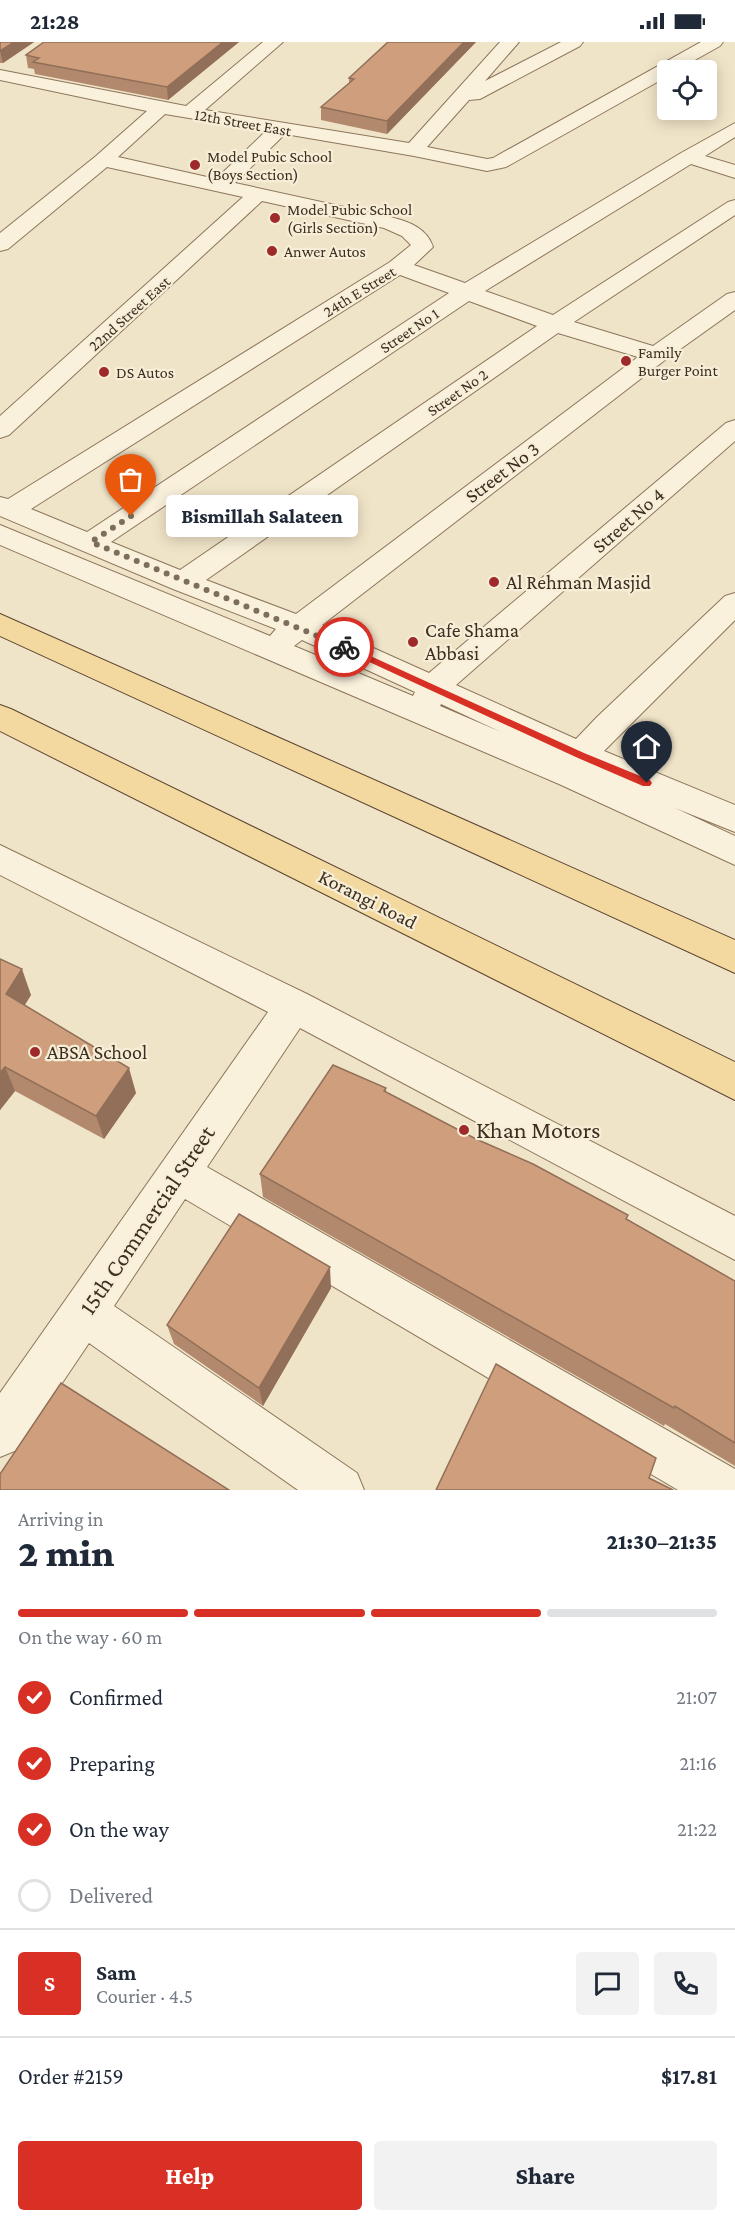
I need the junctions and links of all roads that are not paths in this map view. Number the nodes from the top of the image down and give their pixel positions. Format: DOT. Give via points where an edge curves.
graph roads {
  1 [pos="273,42"];
  2 [pos="510,42"];
  3 [pos="574,42"];
  4 [pos="714,42"];
  5 [pos="21,62"];
  6 [pos="0,76"];
  7 [pos="453,105"];
  8 [pos="161,108"];
  9 [pos="191,112"];
  10 [pos="279,129"];
  11 [pos="735,129"];
  12 [pos="414,150"];
  13 [pos="688,158"];
  14 [pos="103,160"];
  15 [pos="735,172"];
  16 [pos="219,187"];
  17 [pos="257,195"];
  18 [pos="735,206"];
  19 [pos="0,244"];
  20 [pos="398,267"];
  21 [pos="468,291"];
  22 [pos="735,299"];
  23 [pos="555,324"];
  24 [pos="656,356"];
  25 [pos="735,428"];
  26 [pos="0,430"];
  27 [pos="3,517"];
  28 [pos="91,542"];
  29 [pos="183,582"];
  30 [pos="735,603"];
  31 [pos="0,624"];
  32 [pos="298,626"];
  33 [pos="273,649"];
  34 [pos="427,700"];
  35 [pos="0,717"];
  36 [pos="576,765"];
  37 [pos="732,839"];
  38 [pos="0,859"];
  39 [pos="735,957"];
  40 [pos="294,1006"];
  41 [pos="735,1082"];
  42 [pos="178,1173"];
  43 [pos="735,1239"];
  44 [pos="85,1312"];
  45 [pos="0,1433"];
  46 [pos="340,1490"];
  47 [pos="724,1490"];
  1 -- 9 [label="street"];
  2 -- 7 [label="street"];
  3 -- 7 [label="street"];
  4 -- 12 [label="street, 12th Street East" via="499,163 488,165"];
  5 -- 6 [label="street"];
  6 -- 8 [label="street, 12th Street East"];
  7 -- 12 [label="street"];
  8 -- 9 [label="street, 12th Street East"];
  8 -- 14 [label="street"];
  9 -- 10 [label="street, 12th Street East"];
  10 -- 12 [label="street, 12th Street East"];
  10 -- 16 [label="street"];
  11 -- 13 [label="street, Street No 1"];
  13 -- 15 [label="street"];
  13 -- 21 [label="street, Street No 1"];
  14 -- 16 [label="street, 24th E Street"];
  14 -- 19 [label="street"];
  16 -- 17 [label="street, 24th E Street"];
  17 -- 20 [label="street, 24th E Street" via="407,230 420,239 422,247"];
  17 -- 26 [label="street, 22nd Street East"];
  18 -- 23 [label="street, Street No 2"];
  20 -- 21 [label="street"];
  20 -- 27 [label="street, 24th E Street"];
  21 -- 23 [label="street"];
  21 -- 28 [label="street, Street No 1"];
  22 -- 24 [label="street, Street No 3"];
  23 -- 24 [label="street"];
  23 -- 29 [label="street, Street No 2"];
  24 -- 32 [label="street, Street No 3"];
  25 -- 34 [label="street, Street No 4"];
  27 -- 28 [label="street"];
  27 -- 33 [label="street"];
  28 -- 29 [label="street"];
  29 -- 32 [label="street"];
  30 -- 36 [label="street" via="608,724"];
  31 -- 39 [label="main road"];
  32 -- 33 [label="street, Street No 3"];
  32 -- 34 [label="street"];
  33 -- 34 [label="street"];
  34 -- 36 [label="street"];
  35 -- 41 [label="main road, Korangi Road"];
  36 -- 37 [label="street"];
  38 -- 40 [label="street"];
  40 -- 42 [label="street, 15th Commercial Street"];
  40 -- 43 [label="street"];
  42 -- 44 [label="street, 15th Commercial Street"];
  42 -- 47 [label="street"];
  44 -- 45 [label="street, 15th Commercial Street"];
  44 -- 46 [label="street"];
}
